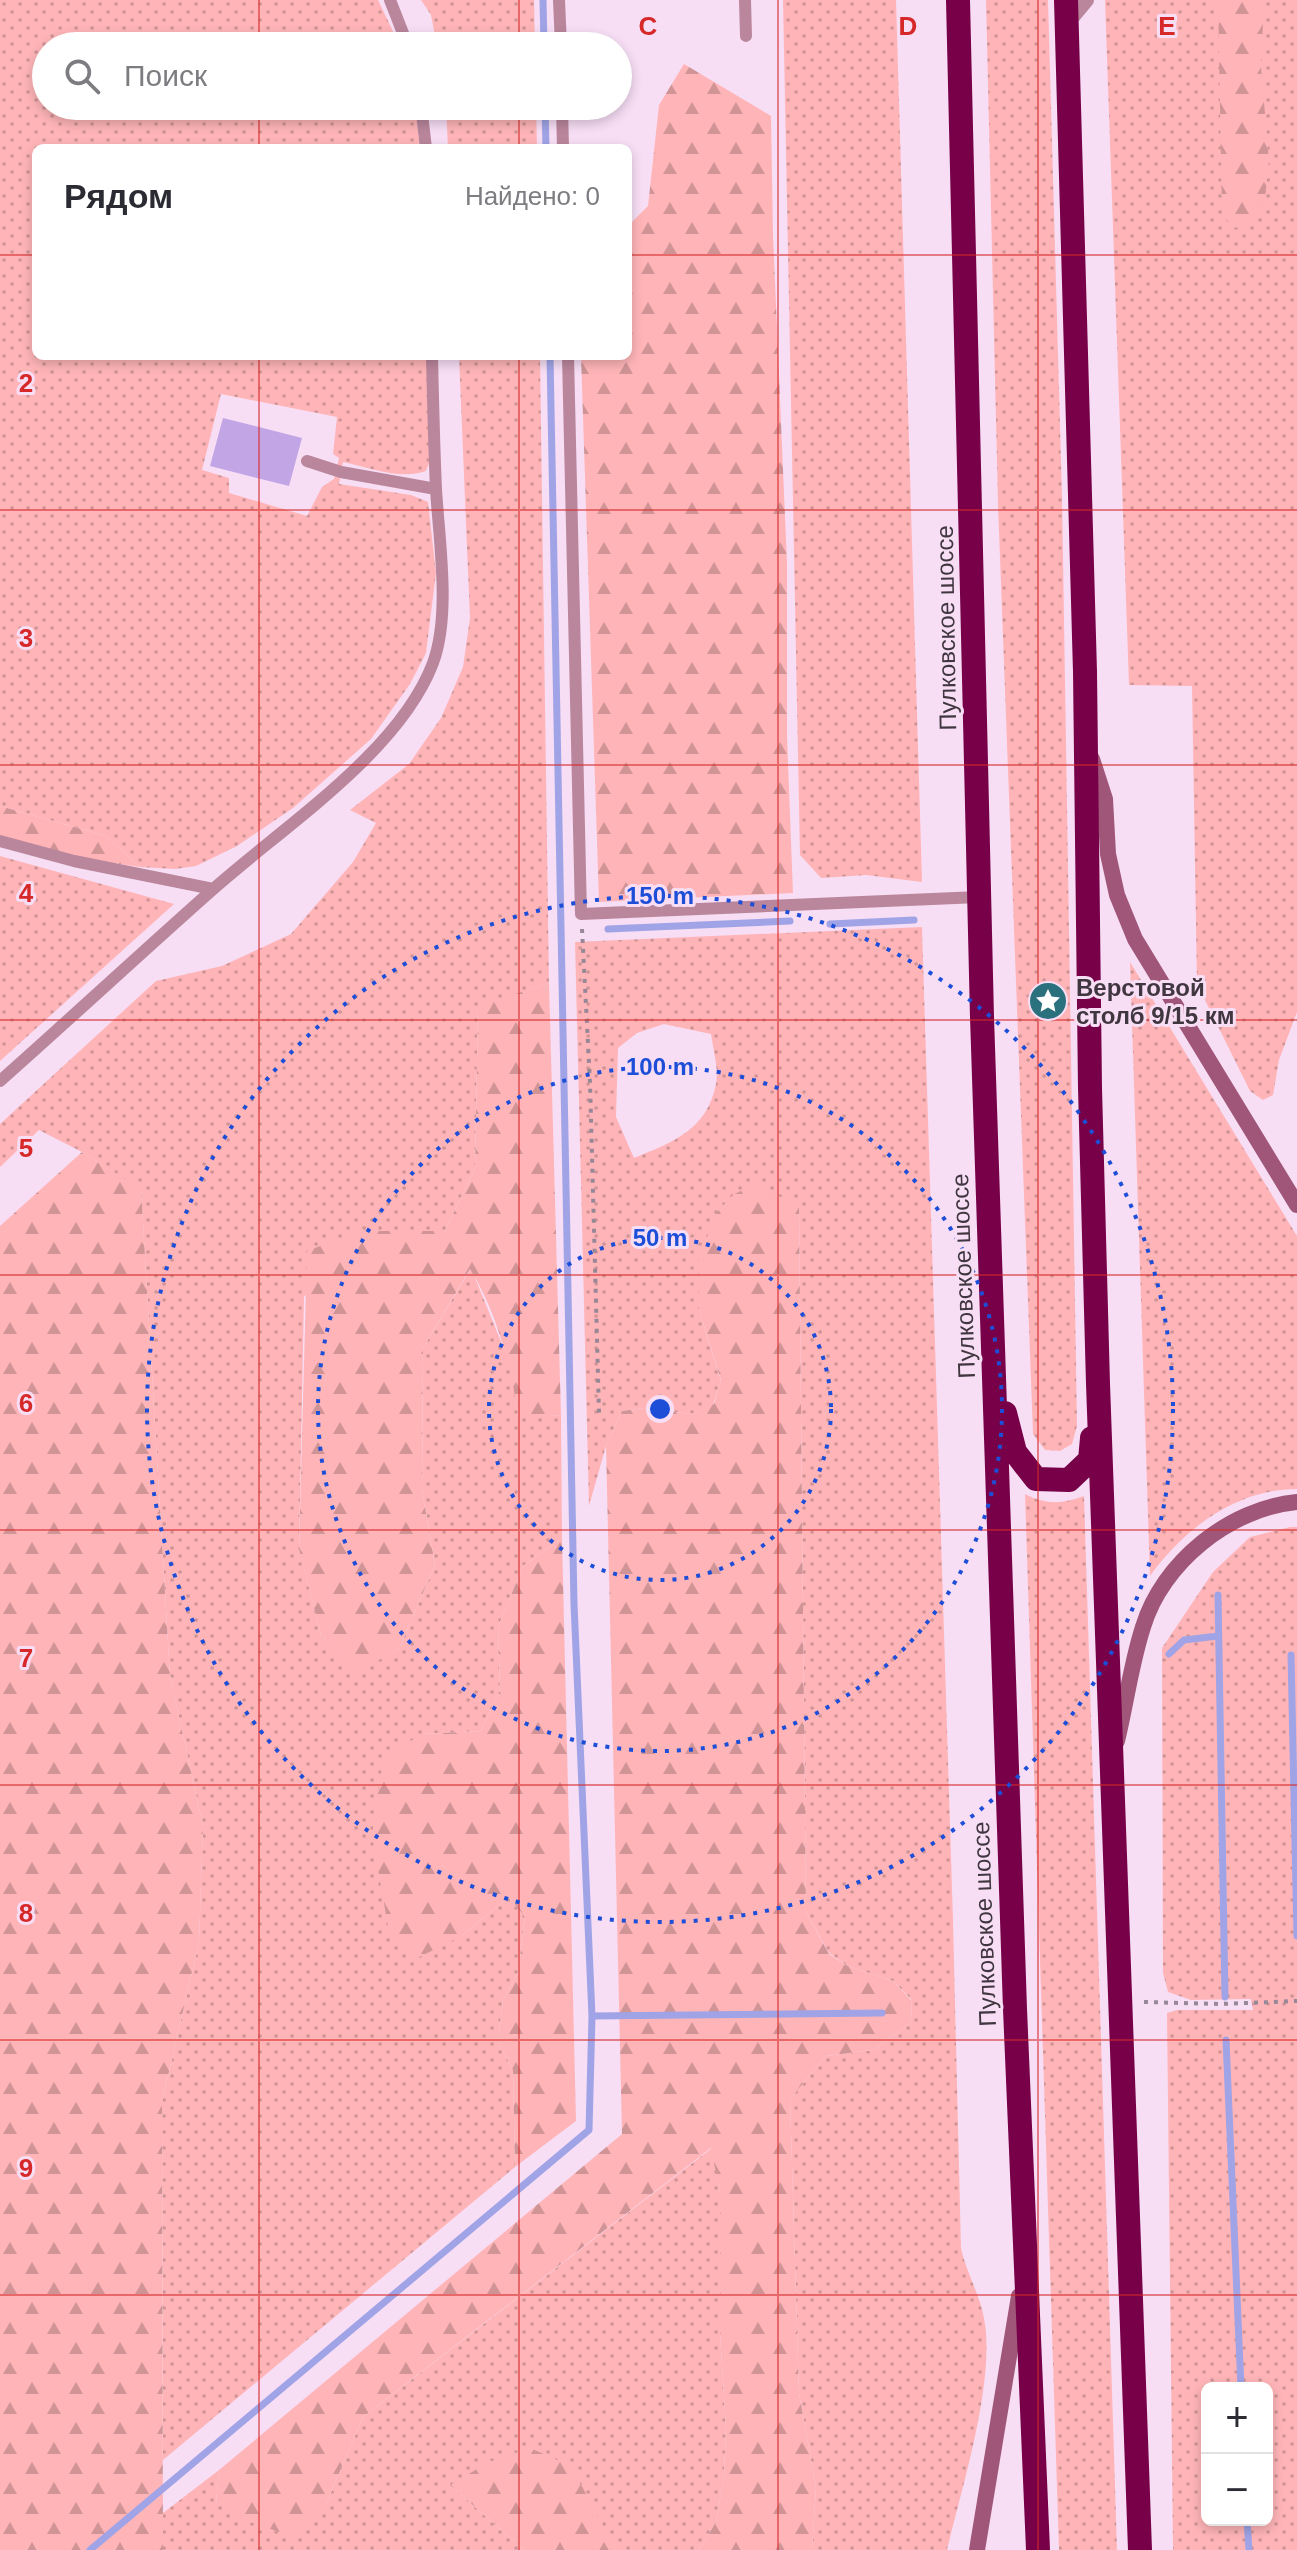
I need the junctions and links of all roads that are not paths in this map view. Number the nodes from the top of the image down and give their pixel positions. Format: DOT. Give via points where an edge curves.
graph roads {
  1 [pos="390,0"];
  2 [pos="559,0"];
  3 [pos="745,0"];
  4 [pos="958,0"];
  5 [pos="1086,0"];
  6 [pos="1066,12"];
  7 [pos="403,32"];
  8 [pos="560,32"];
  9 [pos="746,36"];
  10 [pos="423,120"];
  11 [pos="562,120"];
  12 [pos="426,144"];
  13 [pos="563,144"];
  14 [pos="432,360"];
  15 [pos="568,360"];
  16 [pos="307,461"];
  17 [pos="436,489"];
  18 [pos="1086,739"];
  19 [pos="0,841"];
  20 [pos="213,889"];
  21 [pos="979,897"];
  22 [pos="0,1081"];
  23 [pos="1297,1205"];
  24 [pos="994,1371"];
  25 [pos="1098,1384"];
  26 [pos="1297,1502"];
  27 [pos="1112,1764"];
  28 [pos="1024,2263"];
  29 [pos="977,2550"];
  30 [pos="1038,2550"];
  31 [pos="1140,2550"];
  1 -- 7 [label="lane"];
  2 -- 8 [label="lane"];
  3 -- 9 [label="lane"];
  4 -- 21 [label="highway, Пулковское шоссе"];
  5 -- 6 [label="street"];
  6 -- 18 [label="highway"];
  10 -- 12 [label="lane"];
  11 -- 13 [label="lane"];
  14 -- 17 [label="lane"];
  15 -- 21 [label="lane" via="581,914"];
  16 -- 17 [label="lane"];
  17 -- 20 [label="lane" via="442,577 439,632 420,688 402,718 358,765"];
  18 -- 23 [label="main road" via="1105,799 1117,895 1135,939"];
  18 -- 25 [label="highway"];
  19 -- 20 [label="lane"];
  20 -- 22 [label="lane"];
  21 -- 24 [label="highway, Пулковское шоссе"];
  24 -- 25 [label="highway" via="1015,1452 1036,1479 1069,1480 1090,1460"];
  24 -- 28 [label="highway, Пулковское шоссе"];
  25 -- 27 [label="highway"];
  26 -- 27 [label="main road" via="1233,1521 1176,1566 1143,1626"];
  27 -- 31 [label="highway"];
  28 -- 29 [label="main road"];
  28 -- 30 [label="highway, Пулковское шоссе"];
}
